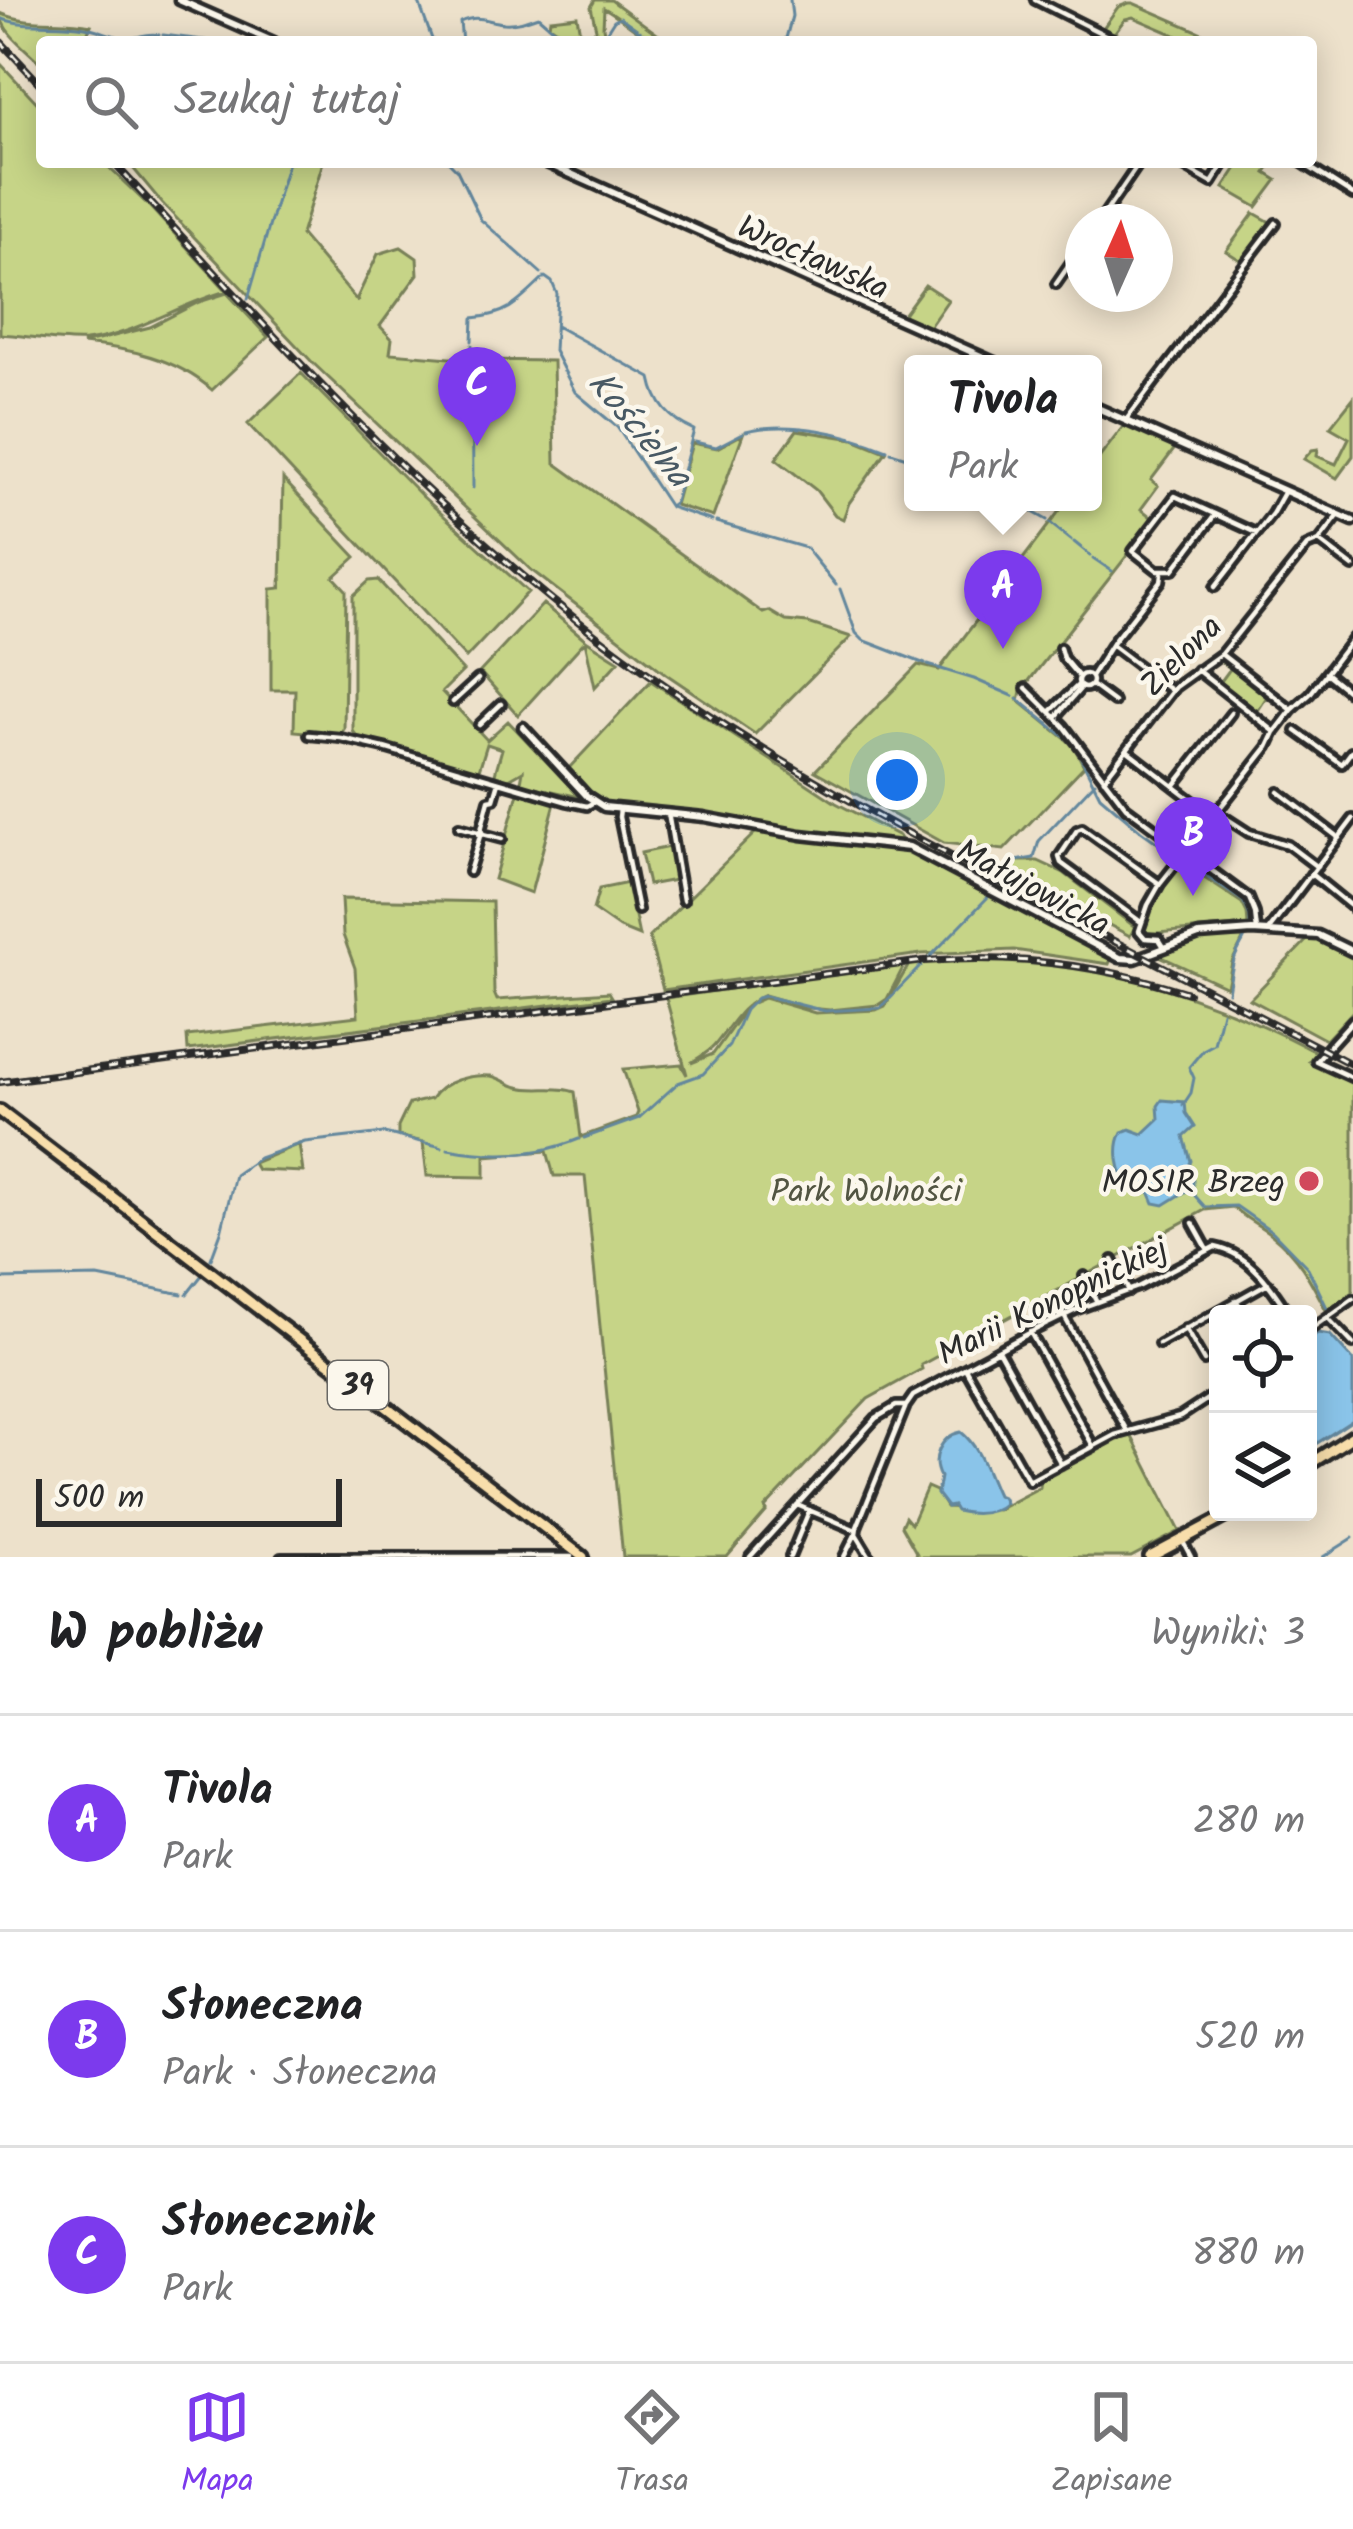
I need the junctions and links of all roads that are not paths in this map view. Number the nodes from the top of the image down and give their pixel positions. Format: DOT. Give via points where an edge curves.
graph roads {
  1 [pos="179,0"];
  2 [pos="1035,0"];
  3 [pos="260,36"];
  4 [pos="1108,36"];
  5 [pos="558,168"];
  6 [pos="1135,168"];
  7 [pos="1186,168"];
  8 [pos="1221,168"];
  9 [pos="1310,168"];
  10 [pos="1353,195"];
  11 [pos="1111,204"];
  12 [pos="1276,223"];
  13 [pos="1065,271"];
  14 [pos="1056,284"];
  15 [pos="979,355"];
  16 [pos="1102,410"];
  17 [pos="1126,421"];
  18 [pos="1285,491"];
  19 [pos="1339,514"];
  20 [pos="1215,515"];
  21 [pos="1353,521"];
  22 [pos="1256,533"];
  23 [pos="1319,541"];
  24 [pos="1353,567"];
  25 [pos="1162,572"];
  26 [pos="1215,586"];
  27 [pos="1353,638"];
  28 [pos="1112,645"];
  29 [pos="1060,648"];
  30 [pos="1221,654"];
  31 [pos="1197,670"];
  32 [pos="1326,674"];
  33 [pos="478,679"];
  34 [pos="1084,679"];
  35 [pos="1026,688"];
  36 [pos="1172,691"];
  37 [pos="1353,695"];
  38 [pos="453,702"];
  39 [pos="1114,702"];
  40 [pos="501,704"];
  41 [pos="1234,708"];
  42 [pos="1292,710"];
  43 [pos="1054,714"];
  44 [pos="1284,721"];
  45 [pos="478,725"];
  46 [pos="523,728"];
  47 [pos="1276,732"];
  48 [pos="309,735"];
  49 [pos="1127,751"];
  50 [pos="1353,754"];
  51 [pos="1104,779"];
  52 [pos="499,782"];
  53 [pos="1174,787"];
  54 [pos="1279,792"];
  55 [pos="594,802"];
  56 [pos="620,809"];
  57 [pos="668,813"];
  58 [pos="1216,815"];
  59 [pos="1353,819"];
  60 [pos="459,827"];
  61 [pos="481,833"];
  62 [pos="1339,838"];
  63 [pos="502,839"];
  64 [pos="1182,857"];
  65 [pos="1317,867"];
  66 [pos="469,872"];
  67 [pos="1311,874"];
  68 [pos="1160,884"];
  69 [pos="683,901"];
  70 [pos="1353,908"];
  71 [pos="638,910"];
  72 [pos="1141,922"];
  73 [pos="1252,931"];
  74 [pos="1268,931"];
  75 [pos="1164,947"];
  76 [pos="1353,952"];
  77 [pos="1353,1020"];
  78 [pos="1353,1078"];
  79 [pos="0,1111"];
  80 [pos="1193,1222"];
  81 [pos="1208,1250"];
  82 [pos="1113,1260"];
  83 [pos="1084,1276"];
  84 [pos="1268,1283"];
  85 [pos="1130,1291"];
  86 [pos="1236,1300"];
  87 [pos="1353,1300"];
  88 [pos="1097,1302"];
  89 [pos="1239,1305"];
  90 [pos="1282,1305"];
  91 [pos="1064,1316"];
  92 [pos="1329,1319"];
  93 [pos="1317,1326"];
  94 [pos="1185,1328"];
  95 [pos="1030,1332"];
  96 [pos="1159,1343"];
  97 [pos="1353,1344"];
  98 [pos="998,1349"];
  99 [pos="1204,1361"];
  100 [pos="965,1368"];
  101 [pos="1209,1398"];
  102 [pos="906,1406"];
  103 [pos="1126,1431"];
  104 [pos="1353,1436"];
  105 [pos="1093,1446"];
  106 [pos="1317,1459"];
  107 [pos="1061,1463"];
  108 [pos="797,1505"];
  109 [pos="809,1511"];
  110 [pos="1217,1521"];
  111 [pos="856,1532"];
  112 [pos="1182,1540"];
  113 [pos="569,1556"];
  114 [pos="283,1557"];
  115 [pos="475,1557"];
  116 [pos="583,1557"];
  117 [pos="750,1557"];
  118 [pos="790,1557"];
  119 [pos="844,1557"];
  120 [pos="870,1557"];
  121 [pos="1150,1557"];
  122 [pos="1191,1557"];
  1 -- 3 [label="street"];
  2 -- 4 [label="street"];
  5 -- 15 [label="street, Wrocławska"];
  6 -- 11 [label="street"];
  7 -- 8 [label="street" via="1212,183"];
  9 -- 10 [label="street"];
  12 -- 17 [label="street"];
  13 -- 14 [label="street"];
  16 -- 17 [label="street"];
  17 -- 18 [label="street"];
  18 -- 19 [label="street"];
  18 -- 22 [label="street"];
  19 -- 21 [label="street"];
  19 -- 23 [label="street, Zielona"];
  20 -- 22 [label="street"];
  20 -- 25 [label="street" via="1173,570"];
  20 -- 25 [label="street" via="1175,496 1133,551"];
  22 -- 26 [label="street"];
  23 -- 24 [label="street"];
  23 -- 30 [label="street, Zielona"];
  25 -- 28 [label="street"];
  27 -- 32 [label="street"];
  28 -- 34 [label="street"];
  28 -- 36 [label="street"];
  29 -- 34 [label="street"];
  30 -- 31 [label="street, Zielona"];
  30 -- 42 [label="street"];
  31 -- 36 [label="street, Zielona"];
  31 -- 41 [label="street"];
  32 -- 37 [label="street"];
  32 -- 42 [label="street"];
  33 -- 38 [label="street"];
  34 -- 39 [label="street"];
  34 -- 43 [label="street"];
  35 -- 43 [label="street"];
  36 -- 49 [label="street, Zielona"];
  40 -- 45 [label="street"];
  41 -- 47 [label="street"];
  41 -- 53 [label="street"];
  42 -- 44 [label="street"];
  43 -- 51 [label="street"];
  44 -- 47 [label="street"];
  44 -- 50 [label="street" via="1342,764"];
  46 -- 55 [label="street"];
  47 -- 58 [label="street"];
  48 -- 52 [label="street, Małujowicka"];
  49 -- 51 [label="street, Zielona"];
  49 -- 53 [label="street"];
  51 -- 64 [label="street"];
  52 -- 55 [label="street, Małujowicka"];
  52 -- 61 [label="street"];
  53 -- 58 [label="street"];
  54 -- 62 [label="street"];
  55 -- 56 [label="street, Małujowicka"];
  56 -- 57 [label="street, Małujowicka"];
  56 -- 71 [label="street"];
  57 -- 69 [label="street"];
  57 -- 75 [label="street, Małujowicka" via="902,844 1120,958"];
  58 -- 64 [label="street"];
  58 -- 65 [label="street" via="1288,845"];
  59 -- 62 [label="street"];
  60 -- 61 [label="street"];
  61 -- 63 [label="street"];
  61 -- 66 [label="street"];
  62 -- 65 [label="street"];
  64 -- 68 [label="street"];
  64 -- 73 [label="street" via="1249,898"];
  65 -- 67 [label="street"];
  67 -- 70 [label="street"];
  67 -- 74 [label="street"];
  68 -- 72 [label="street"];
  68 -- 72 [label="street" via="1082,828 1059,856"];
  72 -- 75 [label="street" via="1140,934"];
  73 -- 74 [label="street, Małujowicka"];
  73 -- 75 [label="street, Małujowicka"];
  74 -- 76 [label="street, Małujowicka" via="1325,937"];
  77 -- 78 [label="street" via="1316,1061"];
  79 -- 116 [label="main road, 39"];
  80 -- 81 [label="street"];
  81 -- 84 [label="street, Marii Konopnickiej" via="1228,1250"];
  81 -- 85 [label="street, Marii Konopnickiej"];
  82 -- 85 [label="street"];
  83 -- 88 [label="street"];
  84 -- 86 [label="street"];
  84 -- 90 [label="street, Marii Konopnickiej"];
  85 -- 88 [label="street, Marii Konopnickiej"];
  86 -- 89 [label="street"];
  86 -- 94 [label="street"];
  87 -- 92 [label="street"];
  88 -- 91 [label="street, Marii Konopnickiej"];
  91 -- 95 [label="street, Marii Konopnickiej"];
  91 -- 103 [label="street"];
  92 -- 93 [label="street"];
  92 -- 97 [label="street"];
  94 -- 96 [label="street"];
  94 -- 99 [label="street"];
  95 -- 98 [label="street, Marii Konopnickiej"];
  95 -- 105 [label="street"];
  98 -- 100 [label="street, Marii Konopnickiej"];
  98 -- 107 [label="street"];
  100 -- 102 [label="street, Marii Konopnickiej"];
  100 -- 107 [label="street" via="1029,1481"];
  101 -- 103 [label="street" via="1180,1417"];
  102 -- 108 [label="street, Marii Konopnickiej" via="876,1418"];
  102 -- 111 [label="street"];
  103 -- 105 [label="street"];
  104 -- 106 [label="main road"];
  105 -- 107 [label="street"];
  108 -- 109 [label="street"];
  108 -- 117 [label="street, Marii Konopnickiej"];
  109 -- 111 [label="street"];
  109 -- 118 [label="street"];
  110 -- 112 [label="main road"];
  111 -- 119 [label="street"];
  111 -- 120 [label="street"];
  112 -- 121 [label="main road"];
  112 -- 122 [label="street"];
  113 -- 115 [label="street"];
  114 -- 115 [label="street"];
}
